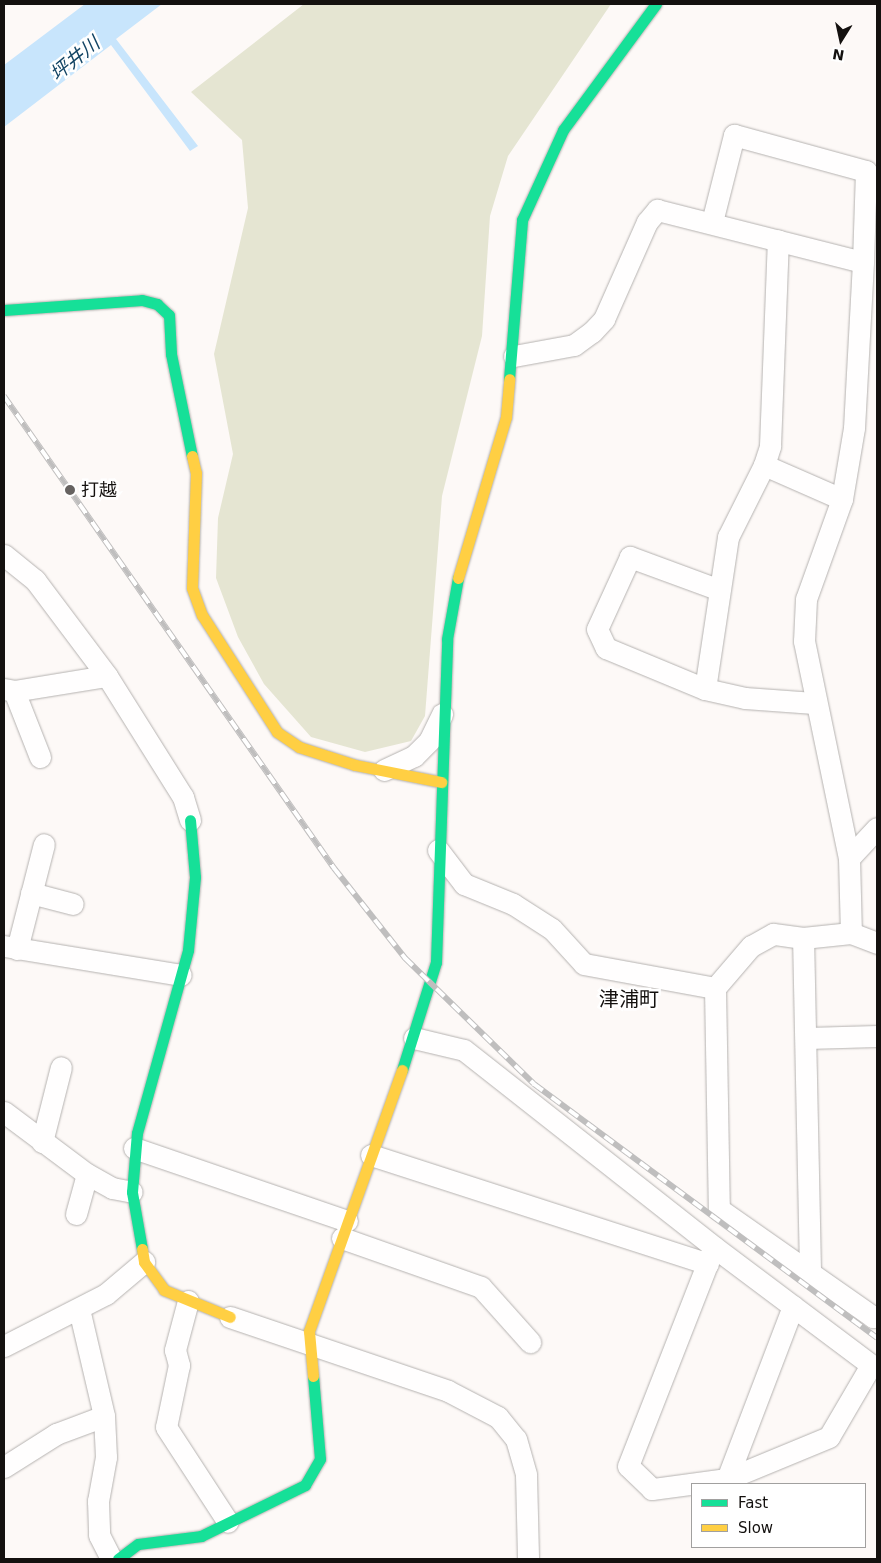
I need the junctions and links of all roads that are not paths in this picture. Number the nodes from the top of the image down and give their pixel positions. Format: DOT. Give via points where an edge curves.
graph roads {
  1 [pos="656,4"];
  2 [pos="712,222"];
  3 [pos="778,240"];
  4 [pos="862,262"];
  5 [pos="4,310"];
  6 [pos="514,356"];
  7 [pos="764,465"];
  8 [pos="842,499"];
  9 [pos="4,555"];
  10 [pos="717,589"];
  11 [pos="107,676"];
  12 [pos="704,689"];
  13 [pos="9,690"];
  14 [pos="814,703"];
  15 [pos="443,712"];
  16 [pos="40,757"];
  17 [pos="384,770"];
  18 [pos="441,782"];
  19 [pos="190,820"];
  20 [pos="877,828"];
  21 [pos="44,844"];
  22 [pos="438,850"];
  23 [pos="848,858"];
  24 [pos="31,893"];
  25 [pos="73,904"];
  26 [pos="851,933"];
  27 [pos="803,938"];
  28 [pos="877,943"];
  29 [pos="10,947"];
  30 [pos="181,975"];
  31 [pos="714,988"];
  32 [pos="877,1036"];
  33 [pos="414,1038"];
  34 [pos="807,1038"];
  35 [pos="60,1067"];
  36 [pos="4,1112"];
  37 [pos="42,1142"];
  38 [pos="134,1148"];
  39 [pos="370,1155"];
  40 [pos="87,1174"];
  41 [pos="132,1192"];
  42 [pos="76,1214"];
  43 [pos="345,1230"];
  44 [pos="711,1255"];
  45 [pos="144,1262"];
  46 [pos="810,1270"];
  47 [pos="188,1301"];
  48 [pos="793,1306"];
  49 [pos="78,1309"];
  50 [pos="877,1316"];
  51 [pos="230,1318"];
  52 [pos="530,1342"];
  53 [pos="308,1343"];
  54 [pos="4,1346"];
  55 [pos="104,1416"];
  56 [pos="4,1467"];
  57 [pos="727,1479"];
  58 [pos="697,1483"];
  59 [pos="691,1484"];
  60 [pos="228,1522"];
  61 [pos="110,1559"];
  62 [pos="118,1559"];
  63 [pos="528,1559"];
  1 -- 6 [label="street" via="564,130 530,199 517,250"];
  2 -- 3 [label="street"];
  2 -- 4 [label="street" via="734,135 866,172"];
  2 -- 6 [label="street" via="657,210 647,222 604,319 592,332 574,345"];
  3 -- 4 [label="street"];
  3 -- 7 [label="street" via="770,446"];
  4 -- 8 [label="street" via="854,428"];
  5 -- 17 [label="street" via="142,300 157,304 169,315 174,333 171,354 196,473 192,588 202,615 277,732 300,747"];
  6 -- 15 [label="street" via="506,417 456,587"];
  7 -- 8 [label="street"];
  7 -- 10 [label="street" via="728,537"];
  8 -- 14 [label="street" via="806,600 804,640"];
  9 -- 11 [label="street" via="35,580"];
  10 -- 12 [label="street"];
  10 -- 12 [label="street" via="630,558 598,629 606,648"];
  11 -- 13 [label="street"];
  11 -- 19 [label="street" via="183,796"];
  12 -- 14 [label="street" via="745,698"];
  13 -- 16 [label="street"];
  14 -- 23 [label="street"];
  15 -- 17 [label="street" via="429,741 414,756"];
  15 -- 18 [label="street"];
  17 -- 18 [label="street"];
  18 -- 22 [label="street"];
  19 -- 30 [label="street" via="195,877"];
  20 -- 23 [label="street"];
  21 -- 24 [label="street"];
  22 -- 31 [label="street" via="464,884 513,904 552,929 584,964"];
  22 -- 33 [label="street" via="436,962"];
  23 -- 26 [label="street"];
  24 -- 25 [label="street"];
  24 -- 29 [label="street"];
  26 -- 27 [label="street"];
  26 -- 28 [label="street"];
  27 -- 31 [label="street" via="772,934 751,946"];
  27 -- 34 [label="street"];
  29 -- 30 [label="street"];
  30 -- 38 [label="street"];
  31 -- 46 [label="street" via="719,1209"];
  32 -- 34 [label="street"];
  33 -- 39 [label="street"];
  33 -- 44 [label="street" via="464,1050"];
  34 -- 46 [label="street"];
  35 -- 37 [label="street"];
  36 -- 37 [label="street"];
  37 -- 40 [label="street"];
  38 -- 41 [label="street"];
  38 -- 43 [label="street"];
  39 -- 43 [label="street"];
  39 -- 44 [label="street"];
  40 -- 41 [label="street" via="112,1188"];
  40 -- 42 [label="street"];
  41 -- 45 [label="street"];
  43 -- 52 [label="street" via="481,1287"];
  43 -- 53 [label="street" via="319,1298"];
  44 -- 48 [label="street"];
  44 -- 59 [label="street" via="628,1466 652,1489"];
  45 -- 47 [label="street" via="164,1290"];
  45 -- 49 [label="street"];
  46 -- 50 [label="street" via="873,1317"];
  47 -- 51 [label="street"];
  47 -- 60 [label="street" via="175,1350 179,1365 166,1427"];
  48 -- 57 [label="street"];
  48 -- 57 [label="street" via="871,1366 830,1437"];
  49 -- 54 [label="street"];
  49 -- 55 [label="street"];
  51 -- 53 [label="street"];
  53 -- 60 [label="street" via="320,1459 305,1485"];
  53 -- 63 [label="street" via="448,1391 498,1417 516,1439 526,1475"];
  55 -- 56 [label="street" via="56,1434"];
  55 -- 61 [label="street" via="106,1457 98,1501 99,1535"];
  57 -- 58 [label="street"];
  60 -- 62 [label="street" via="201,1536 138,1544"];
}
